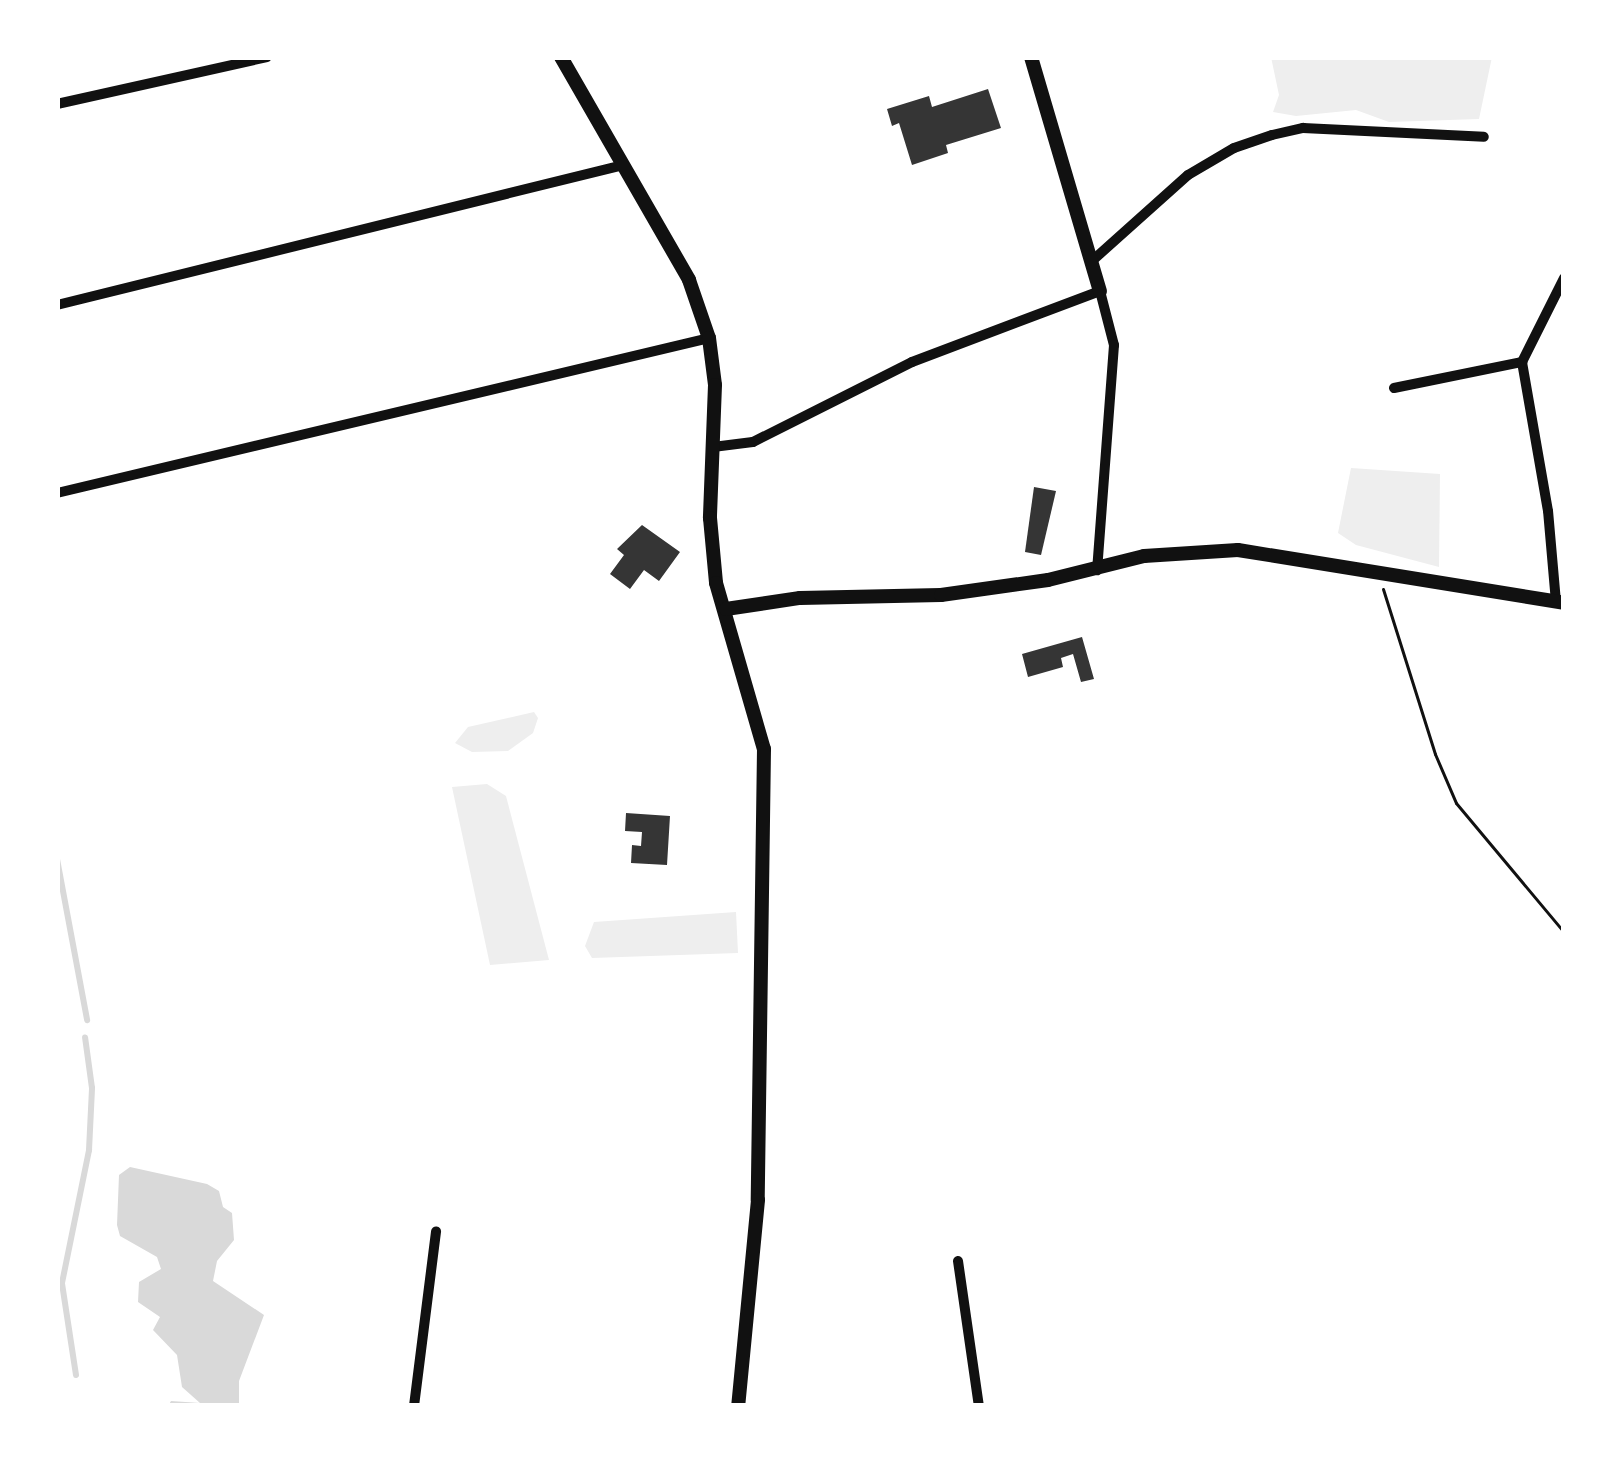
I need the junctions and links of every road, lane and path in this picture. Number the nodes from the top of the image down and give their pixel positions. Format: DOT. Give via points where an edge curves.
graph roads {
  1 [pos="266,57"];
  2 [pos="562,57"];
  3 [pos="1030,57"];
  4 [pos="57,104"];
  5 [pos="1484,137"];
  6 [pos="623,165"];
  7 [pos="1093,260"];
  8 [pos="1564,278"];
  9 [pos="1100,291"];
  10 [pos="57,305"];
  11 [pos="710,338"];
  12 [pos="1522,362"];
  13 [pos="1394,388"];
  14 [pos="713,447"];
  15 [pos="57,493"];
  16 [pos="1097,570"];
  17 [pos="1378,574"];
  18 [pos="1560,603"];
  19 [pos="726,609"];
  20 [pos="1564,932"];
  21 [pos="436,1231"];
  22 [pos="958,1261"];
  23 [pos="413,1406"];
  24 [pos="738,1406"];
  25 [pos="979,1406"];
  1 -- 4 [label="street"];
  2 -- 6 [label="street"];
  3 -- 7 [label="street"];
  5 -- 7 [label="street" via="1303,128 1272,135 1188,175"];
  6 -- 10 [label="street"];
  6 -- 11 [label="street" via="689,280"];
  7 -- 9 [label="street"];
  8 -- 12 [label="street"];
  9 -- 14 [label="street" via="912,362 752,442"];
  9 -- 16 [label="street" via="1114,345"];
  11 -- 14 [label="street"];
  11 -- 15 [label="street"];
  12 -- 13 [label="street"];
  12 -- 18 [label="street"];
  14 -- 19 [label="street" via="710,518"];
  16 -- 17 [label="street" via="1144,556 1238,550"];
  16 -- 19 [label="street" via="941,596 800,598"];
  17 -- 18 [label="street"];
  17 -- 20 [label="path" via="1456,803"];
  19 -- 24 [label="street" via="764,749 758,1200"];
  21 -- 23 [label="street"];
  22 -- 25 [label="street"];
}
